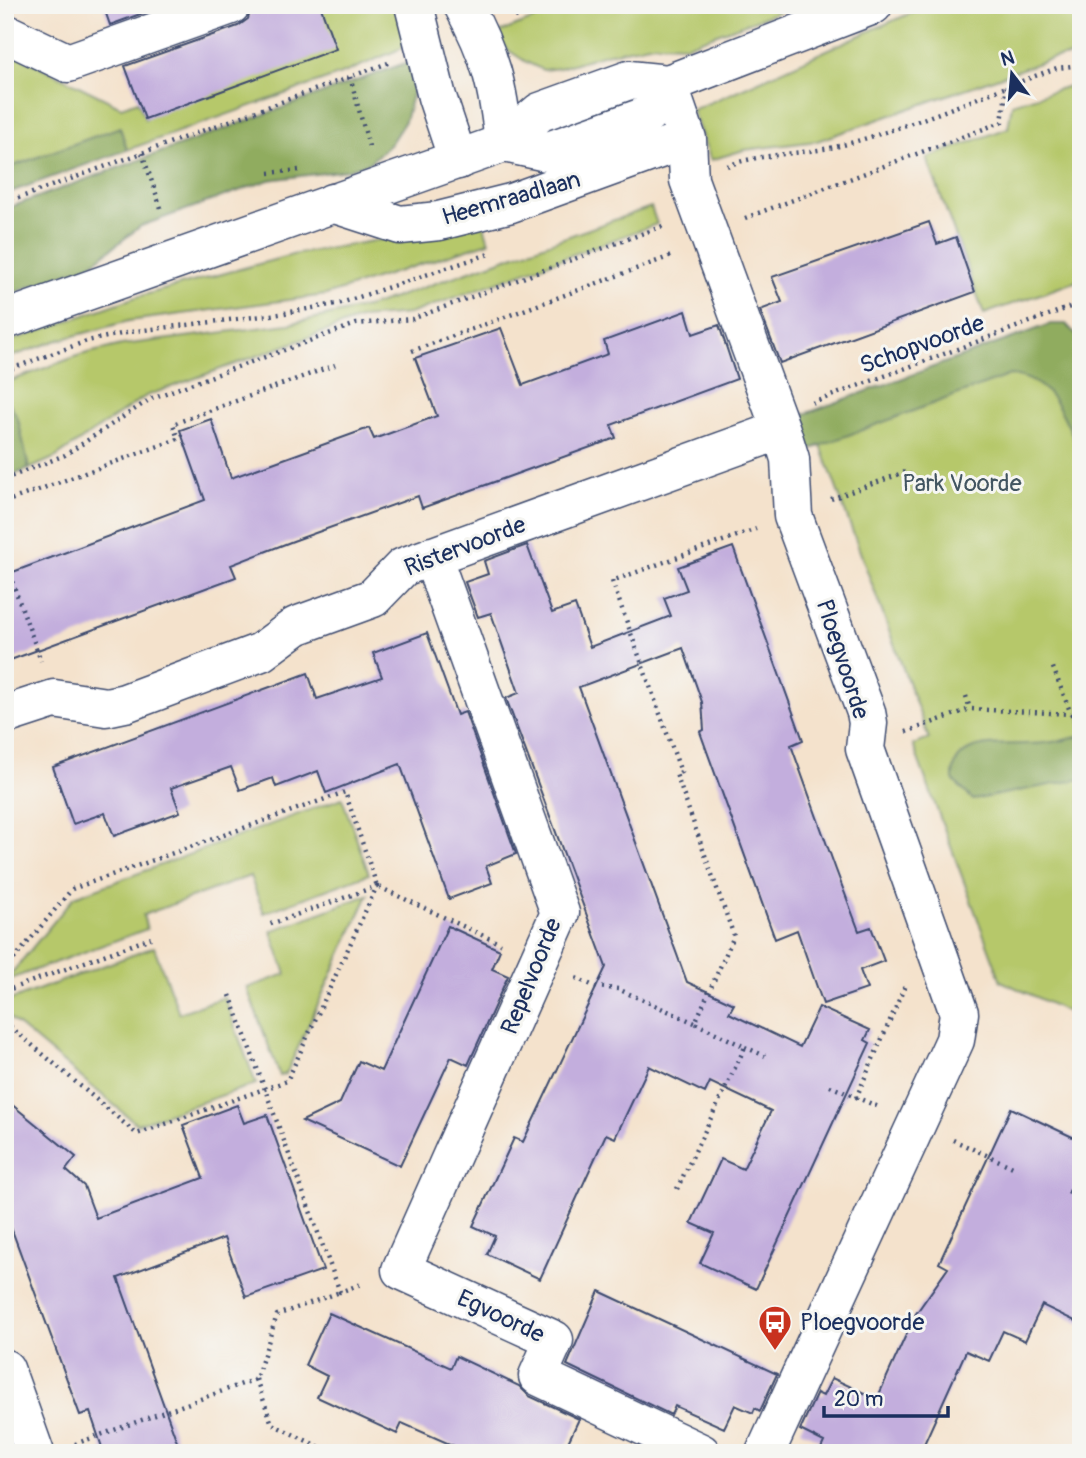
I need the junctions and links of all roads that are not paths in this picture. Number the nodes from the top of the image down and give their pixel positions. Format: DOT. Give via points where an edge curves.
graph roads {
  1 [pos="231,5"];
  2 [pos="414,5"];
  3 [pos="873,5"];
  4 [pos="470,18"];
  5 [pos="5,33"];
  6 [pos="668,84"];
  7 [pos="687,139"];
  8 [pos="504,143"];
  9 [pos="458,160"];
  10 [pos="332,203"];
  11 [pos="5,320"];
  12 [pos="778,423"];
  13 [pos="432,556"];
  14 [pos="5,715"];
  15 [pos="401,1270"];
  16 [pos="5,1369"];
  17 [pos="50,1450"];
  18 [pos="702,1453"];
  19 [pos="765,1453"];
  1 -- 5 [label="street" via="68,63"];
  2 -- 9 [label="street"];
  3 -- 6 [label="street, Heemraadlaan"];
  4 -- 8 [label="street" via="488,52 499,94"];
  6 -- 7 [label="street, Ploegvoorde"];
  6 -- 8 [label="street, Heemraadlaan" via="629,80 540,112"];
  7 -- 10 [label="street, Heemraadlaan" via="511,203 439,220 400,225"];
  7 -- 12 [label="street, Ploegvoorde" via="689,180"];
  8 -- 9 [label="street, Heemraadlaan"];
  9 -- 10 [label="street, Heemraadlaan"];
  10 -- 11 [label="street, Heemraadlaan"];
  12 -- 13 [label="street, Ristervoorde"];
  12 -- 19 [label="street, Ploegvoorde" via="790,459 793,512 866,712 864,740 957,1002 959,1028"];
  13 -- 14 [label="street, Ristervoorde" via="395,572 373,598 296,626 261,652 138,699 106,707 54,699"];
  13 -- 15 [label="street, Repelvoorde" via="560,913"];
  15 -- 18 [label="street, Egvoorde" via="554,1340 538,1376"];
  16 -- 17 [label="street"];
}
